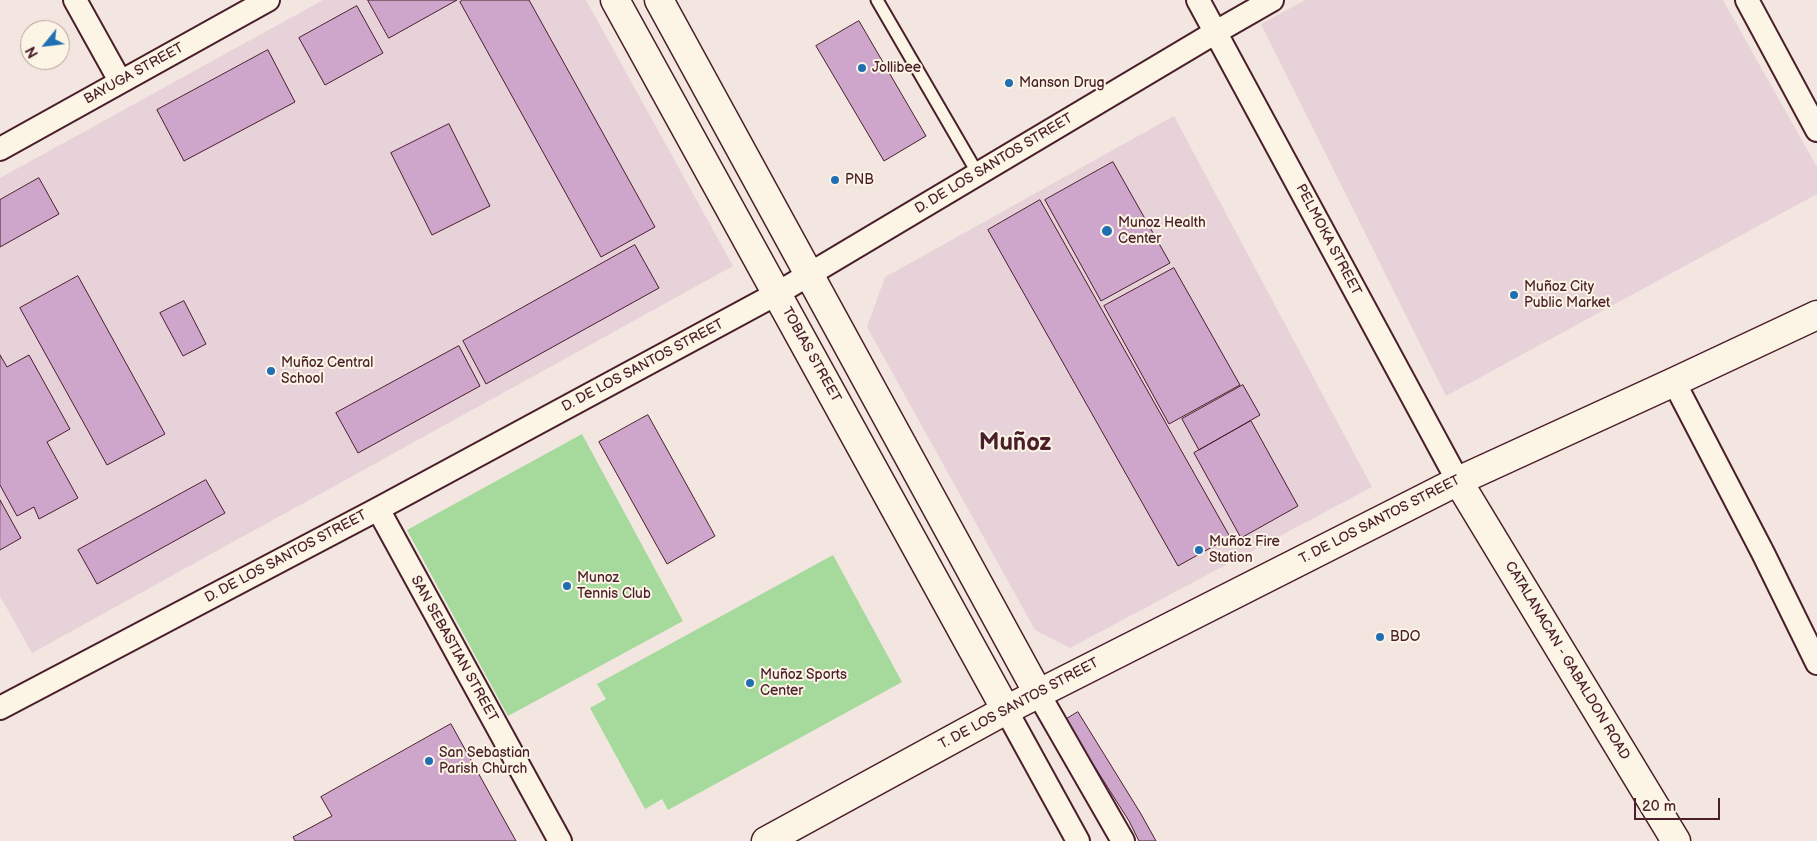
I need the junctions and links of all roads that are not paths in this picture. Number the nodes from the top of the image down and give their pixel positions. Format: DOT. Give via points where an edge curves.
graph roads {
  1 [pos="75,0"];
  2 [pos="268,0"];
  3 [pos="616,0"];
  4 [pos="659,0"];
  5 [pos="877,0"];
  6 [pos="1198,0"];
  7 [pos="1272,0"];
  8 [pos="1747,0"];
  9 [pos="1216,32"];
  10 [pos="684,45"];
  11 [pos="652,64"];
  12 [pos="120,81"];
  13 [pos="1817,130"];
  14 [pos="0,149"];
  15 [pos="978,174"];
  16 [pos="810,274"];
  17 [pos="778,293"];
  18 [pos="1817,315"];
  19 [pos="1674,382"];
  20 [pos="1458,480"];
  21 [pos="378,509"];
  22 [pos="1817,663"];
  23 [pos="1038,693"];
  24 [pos="0,708"];
  25 [pos="1006,710"];
  26 [pos="560,841"];
  27 [pos="766,841"];
  28 [pos="1078,841"];
  29 [pos="1123,841"];
  30 [pos="1676,841"];
  1 -- 12 [label="street"];
  2 -- 12 [label="street, BAYUGA STREET"];
  3 -- 11 [label="main road, TOBIAS STREET"];
  4 -- 10 [label="main road"];
  5 -- 15 [label="lane"];
  6 -- 9 [label="street, PELMOKA STREET"];
  7 -- 9 [label="street, D. DE LOS SANTOS STREET"];
  8 -- 13 [label="street"];
  9 -- 15 [label="street, D. DE LOS SANTOS STREET"];
  9 -- 20 [label="street, PELMOKA STREET"];
  10 -- 11 [label="main road"];
  10 -- 16 [label="main road"];
  11 -- 17 [label="main road, TOBIAS STREET"];
  12 -- 14 [label="street, BAYUGA STREET"];
  15 -- 16 [label="street, D. DE LOS SANTOS STREET"];
  16 -- 17 [label="street, D. DE LOS SANTOS STREET"];
  16 -- 23 [label="main road"];
  17 -- 21 [label="street, D. DE LOS SANTOS STREET"];
  17 -- 25 [label="main road, TOBIAS STREET"];
  18 -- 19 [label="main road, T. DE LOS SANTOS STREET"];
  19 -- 20 [label="main road, T. DE LOS SANTOS STREET"];
  19 -- 22 [label="street"];
  20 -- 23 [label="main road, T. DE LOS SANTOS STREET"];
  20 -- 30 [label="main road, CATALANACAN - GABALDON ROAD"];
  21 -- 24 [label="street, D. DE LOS SANTOS STREET"];
  21 -- 26 [label="street, SAN SEBASTIAN STREET"];
  23 -- 25 [label="main road, T. DE LOS SANTOS STREET"];
  23 -- 29 [label="street"];
  25 -- 27 [label="main road, T. DE LOS SANTOS STREET"];
  25 -- 28 [label="street"];
}
